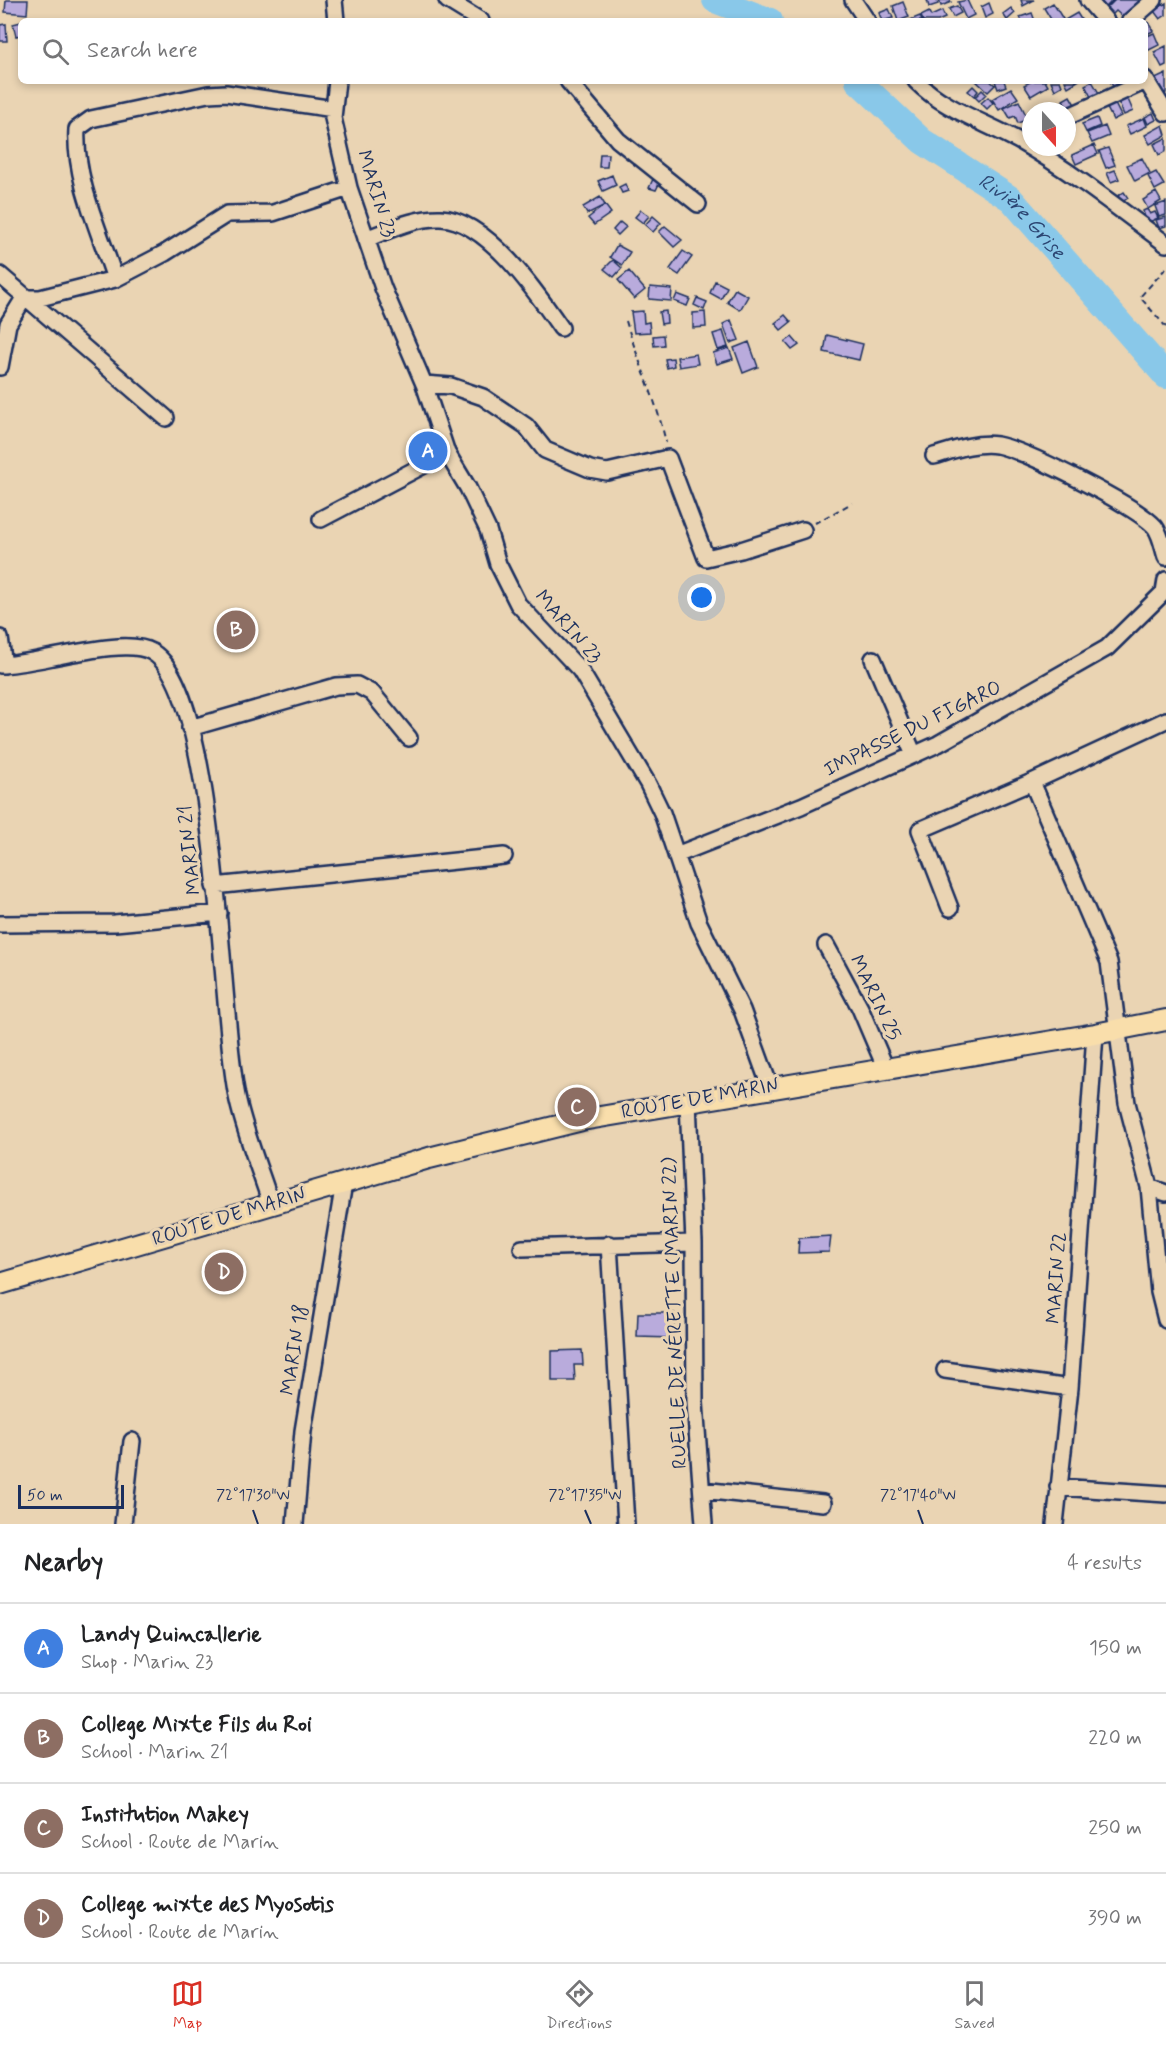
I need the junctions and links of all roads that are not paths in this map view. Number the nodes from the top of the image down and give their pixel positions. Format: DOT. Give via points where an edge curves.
graph roads {
  1 [pos="447,0"];
  2 [pos="853,0"];
  3 [pos="1088,0"];
  4 [pos="1154,0"];
  5 [pos="334,1"];
  6 [pos="336,18"];
  7 [pos="476,18"];
  8 [pos="865,18"];
  9 [pos="1103,18"];
  10 [pos="1133,18"];
  11 [pos="337,84"];
  12 [pos="571,84"];
  13 [pos="919,84"];
  14 [pos="1137,84"];
  15 [pos="1148,84"];
  16 [pos="334,109"];
  17 [pos="1166,112"];
  18 [pos="1076,113"];
  19 [pos="1022,139"];
  20 [pos="1046,156"];
  21 [pos="349,188"];
  22 [pos="698,204"];
  23 [pos="366,239"];
  24 [pos="1166,244"];
  25 [pos="0,274"];
  26 [pos="115,279"];
  27 [pos="24,298"];
  28 [pos="561,328"];
  29 [pos="0,367"];
  30 [pos="424,384"];
  31 [pos="166,418"];
  32 [pos="447,453"];
  33 [pos="934,456"];
  34 [pos="321,519"];
  35 [pos="803,530"];
  36 [pos="1166,557"];
  37 [pos="1166,580"];
  38 [pos="1166,588"];
  39 [pos="0,638"];
  40 [pos="873,659"];
  41 [pos="2,665"];
  42 [pos="1166,720"];
  43 [pos="190,728"];
  44 [pos="409,738"];
  45 [pos="914,755"];
  46 [pos="1032,782"];
  47 [pos="676,855"];
  48 [pos="504,856"];
  49 [pos="214,886"];
  50 [pos="950,908"];
  51 [pos="219,913"];
  52 [pos="0,924"];
  53 [pos="826,945"];
  54 [pos="1166,1020"];
  55 [pos="1118,1030"];
  56 [pos="1095,1034"];
  57 [pos="886,1069"];
  58 [pos="770,1087"];
  59 [pos="688,1101"];
  60 [pos="345,1183"];
  61 [pos="1149,1187"];
  62 [pos="1166,1193"];
  63 [pos="272,1204"];
  64 [pos="694,1243"];
  65 [pos="609,1245"];
  66 [pos="522,1248"];
  67 [pos="0,1284"];
  68 [pos="1166,1320"];
  69 [pos="945,1370"];
  70 [pos="1070,1388"];
  71 [pos="132,1441"];
  72 [pos="1058,1487"];
  73 [pos="702,1490"];
  74 [pos="1166,1494"];
  75 [pos="823,1503"];
  76 [pos="123,1524"];
  77 [pos="295,1524"];
  78 [pos="626,1524"];
  79 [pos="704,1524"];
  80 [pos="1055,1524"];
  1 -- 7 [label="street"];
  2 -- 8 [label="street"];
  3 -- 9 [label="street"];
  4 -- 10 [label="street"];
  5 -- 6 [label="street"];
  11 -- 16 [label="street, MARIN 23"];
  12 -- 22 [label="street" via="618,140"];
  13 -- 19 [label="street" via="930,95"];
  14 -- 18 [label="street"];
  15 -- 17 [label="street"];
  16 -- 21 [label="street, MARIN 23"];
  16 -- 26 [label="street" via="226,93 194,96 91,119 77,129 83,181"];
  20 -- 24 [label="street"];
  21 -- 23 [label="street, MARIN 23"];
  21 -- 26 [label="street" via="273,213 227,214"];
  23 -- 28 [label="street" via="411,222 443,218 472,228 502,252"];
  23 -- 30 [label="street, MARIN 23"];
  25 -- 27 [label="street"];
  26 -- 27 [label="street" via="50,296"];
  27 -- 29 [label="street" via="8,324"];
  27 -- 31 [label="street"];
  30 -- 32 [label="street, MARIN 23"];
  30 -- 35 [label="street" via="451,386 483,397 526,426 545,450 590,469 607,472 668,458 706,558"];
  32 -- 34 [label="street"];
  32 -- 47 [label="street, MARIN 23" via="488,530 498,564 518,604 580,670 648,784"];
  33 -- 36 [label="street" via="975,445 997,446 1027,456 1136,510 1156,529"];
  37 -- 38 [label="street"];
  38 -- 45 [label="street, IMPASSE DU FIGARO" via="1107,648"];
  39 -- 41 [label="street"];
  40 -- 45 [label="street"];
  41 -- 43 [label="street, MARIN 21" via="93,650 152,651 166,666"];
  42 -- 46 [label="street"];
  43 -- 44 [label="street" via="336,686 357,685 372,693"];
  43 -- 49 [label="street, MARIN 21" via="209,810"];
  45 -- 47 [label="street, IMPASSE DU FIGARO" via="801,806"];
  46 -- 50 [label="street" via="920,830"];
  46 -- 55 [label="street" via="1109,962"];
  47 -- 58 [label="street, MARIN 23" via="699,923 742,1010"];
  48 -- 49 [label="street"];
  49 -- 51 [label="street, MARIN 21"];
  51 -- 52 [label="street" via="115,923"];
  51 -- 63 [label="street, MARIN 21" via="237,1100"];
  53 -- 57 [label="street, MARIN 25" via="861,1008"];
  54 -- 55 [label="main road, ROUTE DE MARIN"];
  55 -- 56 [label="main road, ROUTE DE MARIN"];
  55 -- 61 [label="street" via="1127,1103"];
  56 -- 57 [label="main road, ROUTE DE MARIN"];
  56 -- 70 [label="street, MARIN 22"];
  57 -- 58 [label="main road, ROUTE DE MARIN"];
  58 -- 59 [label="main road, ROUTE DE MARIN"];
  59 -- 60 [label="main road, ROUTE DE MARIN" via="572,1122"];
  59 -- 64 [label="street, RUELLE DE NÉRETTE (MARIN 22)"];
  60 -- 63 [label="main road, ROUTE DE MARIN"];
  60 -- 77 [label="street, MARIN 18" via="303,1431"];
  61 -- 62 [label="street"];
  61 -- 68 [label="street" via="1159,1292"];
  63 -- 67 [label="main road, ROUTE DE MARIN"];
  64 -- 65 [label="street"];
  64 -- 73 [label="street, RUELLE DE NÉRETTE (MARIN 22)" via="695,1403"];
  65 -- 66 [label="street"];
  65 -- 78 [label="street"];
  69 -- 70 [label="street"];
  70 -- 72 [label="street, MARIN 22"];
  71 -- 76 [label="street"];
  72 -- 74 [label="street"];
  72 -- 80 [label="street, MARIN 22"];
  73 -- 75 [label="street"];
  73 -- 79 [label="street, RUELLE DE NÉRETTE (MARIN 22)"];
}
